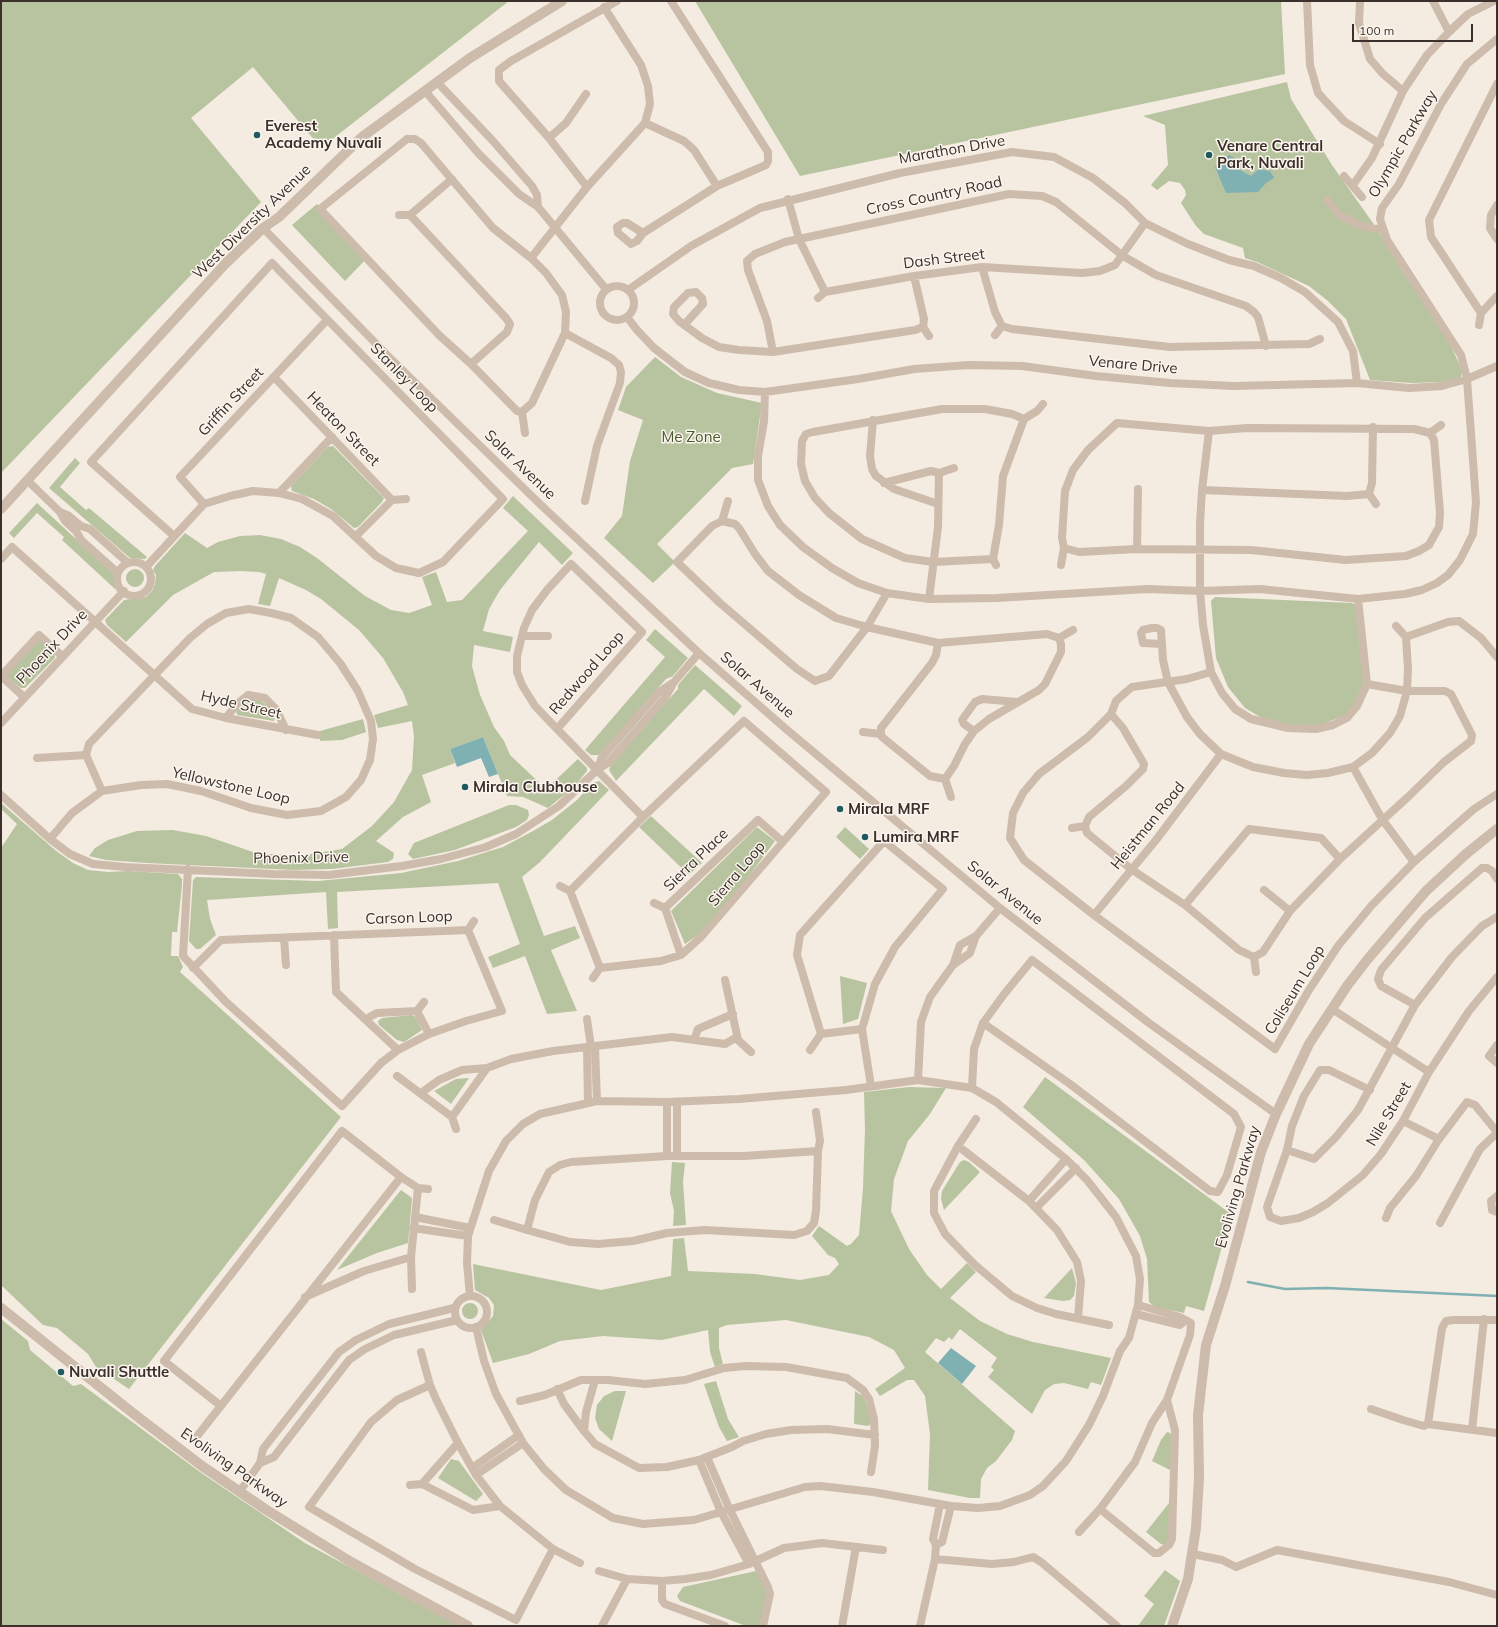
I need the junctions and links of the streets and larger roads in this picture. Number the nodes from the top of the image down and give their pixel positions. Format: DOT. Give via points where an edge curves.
graph roads {
  1 [pos="562,1"];
  2 [pos="617,1"];
  3 [pos="671,1"];
  4 [pos="1307,1"];
  5 [pos="1360,1"];
  6 [pos="1433,1"];
  7 [pos="1495,1"];
  8 [pos="604,7"];
  9 [pos="1497,9"];
  10 [pos="1449,32"];
  11 [pos="1497,39"];
  12 [pos="437,82"];
  13 [pos="1497,84"];
  14 [pos="424,91"];
  15 [pos="1403,91"];
  16 [pos="586,94"];
  17 [pos="645,123"];
  18 [pos="549,138"];
  19 [pos="1380,144"];
  20 [pos="1344,176"];
  21 [pos="452,179"];
  22 [pos="1353,185"];
  23 [pos="717,186"];
  24 [pos="587,187"];
  25 [pos="1362,197"];
  26 [pos="788,199"];
  27 [pos="1327,200"];
  28 [pos="1497,205"];
  29 [pos="538,207"];
  30 [pos="399,215"];
  31 [pos="410,215"];
  32 [pos="1145,224"];
  33 [pos="554,227"];
  34 [pos="263,228"];
  35 [pos="1383,228"];
  36 [pos="643,234"];
  37 [pos="1497,238"];
  38 [pos="799,239"];
  39 [pos="1123,256"];
  40 [pos="531,258"];
  41 [pos="982,267"];
  42 [pos="914,276"];
  43 [pos="606,289"];
  44 [pos="628,290"];
  45 [pos="825,292"];
  46 [pos="1497,296"];
  47 [pos="818,298"];
  48 [pos="1481,314"];
  49 [pos="627,317"];
  50 [pos="327,320"];
  51 [pos="684,325"];
  52 [pos="1002,326"];
  53 [pos="1479,326"];
  54 [pos="923,327"];
  55 [pos="565,333"];
  56 [pos="995,335"];
  57 [pos="929,336"];
  58 [pos="1320,339"];
  59 [pos="1266,346"];
  60 [pos="773,352"];
  61 [pos="471,364"];
  62 [pos="1497,366"];
  63 [pos="274,377"];
  64 [pos="1467,380"];
  65 [pos="1357,383"];
  66 [pos="765,392"];
  67 [pos="1043,404"];
  68 [pos="522,412"];
  69 [pos="1024,418"];
  70 [pos="873,420"];
  71 [pos="1441,424"];
  72 [pos="1373,427"];
  73 [pos="1209,431"];
  74 [pos="525,433"];
  75 [pos="1430,433"];
  76 [pos="332,437"];
  77 [pos="954,468"];
  78 [pos="939,473"];
  79 [pos="27,480"];
  80 [pos="884,483"];
  81 [pos="1138,489"];
  82 [pos="1202,490"];
  83 [pos="279,493"];
  84 [pos="1369,494"];
  85 [pos="406,499"];
  86 [pos="392,500"];
  87 [pos="585,501"];
  88 [pos="728,501"];
  89 [pos="204,504"];
  90 [pos="938,504"];
  91 [pos="1376,504"];
  92 [pos="1,509"];
  93 [pos="60,512"];
  94 [pos="722,521"];
  95 [pos="174,536"];
  96 [pos="356,536"];
  97 [pos="1064,548"];
  98 [pos="1137,549"];
  99 [pos="1200,551"];
  100 [pos="1,559"];
  101 [pos="933,562"];
  102 [pos="128,563"];
  103 [pos="1061,565"];
  104 [pos="146,567"];
  105 [pos="118,573"];
  106 [pos="124,591"];
  107 [pos="1200,591"];
  108 [pos="887,593"];
  109 [pos="929,599"];
  110 [pos="1358,599"];
  111 [pos="94,621"];
  112 [pos="1396,626"];
  113 [pos="867,627"];
  114 [pos="1073,630"];
  115 [pos="522,636"];
  116 [pos="548,636"];
  117 [pos="1406,637"];
  118 [pos="1059,638"];
  119 [pos="938,643"];
  120 [pos="1161,644"];
  121 [pos="699,653"];
  122 [pos="62,656"];
  123 [pos="1497,657"];
  124 [pos="1211,672"];
  125 [pos="1,676"];
  126 [pos="155,676"];
  127 [pos="1168,682"];
  128 [pos="1367,684"];
  129 [pos="1407,691"];
  130 [pos="24,697"];
  131 [pos="1017,702"];
  132 [pos="1111,714"];
  133 [pos="226,718"];
  134 [pos="1,723"];
  135 [pos="557,729"];
  136 [pos="286,730"];
  137 [pos="974,731"];
  138 [pos="863,732"];
  139 [pos="881,734"];
  140 [pos="318,735"];
  141 [pos="1222,754"];
  142 [pos="86,755"];
  143 [pos="37,758"];
  144 [pos="1353,767"];
  145 [pos="597,770"];
  146 [pos="946,779"];
  147 [pos="102,791"];
  148 [pos="1497,794"];
  149 [pos="1,795"];
  150 [pos="951,797"];
  151 [pos="643,817"];
  152 [pos="1382,819"];
  153 [pos="1086,826"];
  154 [pos="1072,828"];
  155 [pos="1497,829"];
  156 [pos="50,839"];
  157 [pos="782,841"];
  158 [pos="1340,859"];
  159 [pos="1414,862"];
  160 [pos="1131,869"];
  161 [pos="188,870"];
  162 [pos="1497,880"];
  163 [pos="560,886"];
  164 [pos="1264,890"];
  165 [pos="570,891"];
  166 [pos="654,902"];
  167 [pos="1185,905"];
  168 [pos="665,908"];
  169 [pos="1000,908"];
  170 [pos="1290,910"];
  171 [pos="1094,914"];
  172 [pos="1497,917"];
  173 [pos="474,921"];
  174 [pos="468,930"];
  175 [pos="334,935"];
  176 [pos="976,936"];
  177 [pos="284,938"];
  178 [pos="681,955"];
  179 [pos="1254,957"];
  180 [pos="286,964"];
  181 [pos="953,965"];
  182 [pos="192,968"];
  183 [pos="600,968"];
  184 [pos="1256,972"];
  185 [pos="1497,977"];
  186 [pos="593,978"];
  187 [pos="725,980"];
  188 [pos="424,1002"];
  189 [pos="1415,1005"];
  190 [pos="1332,1009"];
  191 [pos="417,1011"];
  192 [pos="733,1014"];
  193 [pos="366,1019"];
  194 [pos="587,1019"];
  195 [pos="983,1024"];
  196 [pos="862,1029"];
  197 [pos="429,1034"];
  198 [pos="821,1034"];
  199 [pos="737,1037"];
  200 [pos="694,1040"];
  201 [pos="1497,1045"];
  202 [pos="591,1047"];
  203 [pos="1392,1048"];
  204 [pos="398,1050"];
  205 [pos="810,1050"];
  206 [pos="750,1052"];
  207 [pos="1497,1062"];
  208 [pos="487,1068"];
  209 [pos="1429,1072"];
  210 [pos="397,1076"];
  211 [pos="918,1080"];
  212 [pos="870,1086"];
  213 [pos="972,1088"];
  214 [pos="1370,1090"];
  215 [pos="421,1093"];
  216 [pos="597,1101"];
  217 [pos="667,1102"];
  218 [pos="677,1102"];
  219 [pos="588,1103"];
  220 [pos="816,1112"];
  221 [pos="1276,1114"];
  222 [pos="452,1117"];
  223 [pos="976,1119"];
  224 [pos="1403,1121"];
  225 [pos="456,1129"];
  226 [pos="1497,1132"];
  227 [pos="1439,1139"];
  228 [pos="958,1146"];
  229 [pos="1287,1150"];
  230 [pos="818,1151"];
  231 [pos="667,1156"];
  232 [pos="677,1156"];
  233 [pos="1066,1159"];
  234 [pos="1076,1168"];
  235 [pos="400,1176"];
  236 [pos="418,1188"];
  237 [pos="428,1189"];
  238 [pos="1497,1196"];
  239 [pos="1029,1201"];
  240 [pos="1036,1208"];
  241 [pos="1497,1212"];
  242 [pos="415,1217"];
  243 [pos="1386,1218"];
  244 [pos="494,1220"];
  245 [pos="1440,1223"];
  246 [pos="413,1228"];
  247 [pos="527,1230"];
  248 [pos="469,1232"];
  249 [pos="411,1257"];
  250 [pos="412,1288"];
  251 [pos="470,1296"];
  252 [pos="304,1298"];
  253 [pos="1138,1305"];
  254 [pos="1,1308"];
  255 [pos="454,1308"];
  256 [pos="1136,1314"];
  257 [pos="1078,1318"];
  258 [pos="1484,1319"];
  259 [pos="458,1320"];
  260 [pos="1497,1320"];
  261 [pos="1185,1321"];
  262 [pos="1109,1325"];
  263 [pos="476,1327"];
  264 [pos="421,1352"];
  265 [pos="595,1380"];
  266 [pos="430,1385"];
  267 [pos="557,1389"];
  268 [pos="1167,1400"];
  269 [pos="520,1401"];
  270 [pos="221,1406"];
  271 [pos="1372,1409"];
  272 [pos="1428,1424"];
  273 [pos="1472,1430"];
  274 [pos="584,1431"];
  275 [pos="1497,1433"];
  276 [pos="875,1434"];
  277 [pos="198,1435"];
  278 [pos="521,1439"];
  279 [pos="458,1443"];
  280 [pos="707,1457"];
  281 [pos="699,1460"];
  282 [pos="260,1463"];
  283 [pos="474,1472"];
  284 [pos="871,1472"];
  285 [pos="422,1484"];
  286 [pos="410,1485"];
  287 [pos="240,1491"];
  288 [pos="940,1504"];
  289 [pos="500,1506"];
  290 [pos="951,1506"];
  291 [pos="730,1508"];
  292 [pos="1100,1509"];
  293 [pos="721,1512"];
  294 [pos="1079,1532"];
  295 [pos="936,1545"];
  296 [pos="856,1547"];
  297 [pos="553,1548"];
  298 [pos="883,1550"];
  299 [pos="1193,1554"];
  300 [pos="935,1559"];
  301 [pos="580,1562"];
  302 [pos="752,1562"];
  303 [pos="599,1571"];
  304 [pos="627,1579"];
  305 [pos="662,1581"];
  306 [pos="1497,1595"];
  307 [pos="468,1626"];
  308 [pos="602,1626"];
  309 [pos="725,1626"];
  310 [pos="763,1626"];
  311 [pos="842,1626"];
  312 [pos="920,1626"];
  313 [pos="1117,1626"];
  314 [pos="1172,1626"];
  1 -- 12 [label="street, West Diversity Avenue" via="507,34"];
  2 -- 8 [label="street"];
  3 -- 23 [label="street" via="768,152 766,165"];
  4 -- 19 [label="street" via="1310,65 1318,93 1344,121"];
  5 -- 15 [label="street" via="1359,23 1370,58 1383,74"];
  6 -- 10 [label="street"];
  7 -- 9 [label="street"];
  7 -- 10 [label="street" via="1468,14"];
  8 -- 17 [label="street" via="641,65 648,86 650,104"];
  8 -- 18 [label="street" via="499,70 499,81"];
  10 -- 15 [label="street" via="1428,55"];
  11 -- 35 [label="street, Olympic Parkway" via="1467,64 1441,104 1398,184 1382,208 1380,219"];
  12 -- 14 [label="street, West Diversity Avenue"];
  12 -- 29 [label="street" via="494,141 532,186 537,195"];
  13 -- 48 [label="street" via="1429,220 1431,237"];
  14 -- 29 [label="street" via="479,154 520,194"];
  14 -- 34 [label="street, West Diversity Avenue" via="362,138 279,217"];
  15 -- 19 [label="street"];
  16 -- 18 [label="street" via="566,123"];
  17 -- 23 [label="street" via="684,141 694,150"];
  17 -- 24 [label="street"];
  18 -- 24 [label="street"];
  19 -- 22 [label="street"];
  20 -- 22 [label="street"];
  21 -- 31 [label="street"];
  21 -- 40 [label="street" via="493,228"];
  21 -- 61 [label="street" via="421,143 416,139 407,139 320,209 439,335"];
  22 -- 25 [label="street"];
  23 -- 36 [label="street"];
  24 -- 33 [label="street"];
  26 -- 32 [label="street, Marathon Drive" via="900,173 1012,152 1054,157 1070,165 1093,178 1125,203"];
  26 -- 38 [label="street"];
  26 -- 44 [label="street, Marathon Drive" via="760,208 717,230"];
  27 -- 35 [label="street" via="1340,215 1356,224 1374,229"];
  28 -- 37 [label="street" via="1491,215 1490,228"];
  29 -- 33 [label="street"];
  30 -- 31 [label="street"];
  31 -- 61 [label="street" via="510,324 507,332"];
  32 -- 39 [label="street, Dash Street"];
  32 -- 65 [label="street, Marathon Drive" via="1229,260 1254,266 1305,292 1338,322 1353,351"];
  33 -- 40 [label="street"];
  33 -- 43 [label="street"];
  34 -- 79 [label="street, West Diversity Avenue" via="226,263"];
  34 -- 121 [label="street, Solar Avenue" via="390,358 542,506"];
  35 -- 64 [label="street, Olympic Parkway" via="1387,240 1404,268 1457,348"];
  38 -- 39 [label="street, Cross Country Road" via="1009,194 1035,195 1056,202"];
  38 -- 45 [label="street"];
  38 -- 60 [label="street, Cross Country Road" via="755,254 747,261"];
  39 -- 41 [label="street, Dash Street" via="1115,265 1100,271 1082,273"];
  39 -- 59 [label="street, Cross Country Road" via="1156,275 1246,306 1258,317"];
  40 -- 55 [label="street" via="562,295 566,312"];
  41 -- 42 [label="street, Dash Street"];
  41 -- 52 [label="street" via="995,312"];
  42 -- 45 [label="street, Dash Street"];
  42 -- 54 [label="street" via="924,319"];
  43 -- 44 [label="street" via="618,286"];
  43 -- 49 [label="street" via="599,302 602,312 616,321"];
  44 -- 49 [label="street" via="632,294 634,304 631,314"];
  45 -- 47 [label="street"];
  46 -- 48 [label="street"];
  48 -- 53 [label="street"];
  49 -- 66 [label="street, Venare Drive" via="654,348 686,372 709,383 739,390"];
  50 -- 63 [label="street, Griffin Street"];
  50 -- 95 [label="street, Stanley Loop" via="272,263 91,462"];
  50 -- 96 [label="street, Stanley Loop" via="502,499 443,562 419,573 396,568 382,560"];
  51 -- 60 [label="street" via="719,347"];
  52 -- 56 [label="street"];
  52 -- 59 [label="street" via="1170,347"];
  54 -- 57 [label="street"];
  54 -- 60 [label="street"];
  55 -- 68 [label="street" via="532,403"];
  55 -- 87 [label="street" via="611,358 619,365 620,372 620,383 597,446"];
  58 -- 59 [label="street" via="1309,344"];
  61 -- 68 [label="street" via="517,411"];
  62 -- 64 [label="street, Venare Drive"];
  63 -- 76 [label="street, Heaton Street"];
  63 -- 89 [label="street, Griffin Street" via="180,477"];
  64 -- 65 [label="street, Venare Drive" via="1421,388"];
  64 -- 110 [label="street, Olympic Parkway" via="1476,502 1473,534 1467,549 1448,574 1422,590"];
  65 -- 66 [label="street, Venare Drive" via="1234,386 1170,383 1022,366 969,365 914,368"];
  66 -- 108 [label="street, Olympic Parkway" via="758,480 768,506 780,525 803,547 858,583"];
  67 -- 69 [label="street" via="1037,411"];
  68 -- 74 [label="street"];
  69 -- 70 [label="street" via="985,409 942,409"];
  69 -- 101 [label="street" via="1003,476 994,562"];
  70 -- 80 [label="street" via="870,444 872,469"];
  70 -- 101 [label="street" via="806,434 802,441 800,464 805,481 815,498 829,513 862,539 905,558"];
  71 -- 75 [label="street"];
  72 -- 73 [label="street" via="1247,428"];
  72 -- 75 [label="street" via="1414,429"];
  72 -- 84 [label="street" via="1372,483"];
  73 -- 82 [label="street"];
  73 -- 97 [label="street" via="1117,423 1088,450 1073,470 1065,491 1062,538"];
  75 -- 99 [label="street" via="1434,440 1440,513 1438,527 1429,545 1418,551 1406,556 1346,560 1251,550"];
  76 -- 83 [label="street"];
  76 -- 86 [label="street, Heaton Street"];
  77 -- 78 [label="street"];
  78 -- 80 [label="street" via="931,471"];
  78 -- 90 [label="street"];
  79 -- 92 [label="street, West Diversity Avenue"];
  79 -- 93 [label="street"];
  80 -- 90 [label="street" via="904,493"];
  81 -- 98 [label="street"];
  82 -- 84 [label="street" via="1347,496"];
  82 -- 99 [label="street"];
  83 -- 89 [label="street, Stanley Loop" via="253,491"];
  83 -- 96 [label="street, Stanley Loop" via="302,499 334,516"];
  84 -- 91 [label="street"];
  85 -- 86 [label="street"];
  86 -- 96 [label="street"];
  88 -- 94 [label="street"];
  89 -- 95 [label="street, Stanley Loop"];
  90 -- 101 [label="street"];
  93 -- 102 [label="street" via="80,526 90,529"];
  93 -- 105 [label="street" via="81,540"];
  94 -- 113 [label="street" via="735,524 768,571 799,595 836,618"];
  94 -- 113 [label="street" via="712,526 677,562 797,669 815,681 829,676"];
  95 -- 104 [label="street, Stanley Loop"];
  97 -- 98 [label="street" via="1079,552"];
  97 -- 103 [label="street"];
  98 -- 99 [label="street"];
  99 -- 107 [label="street"];
  100 -- 111 [label="street, Hyde Street" via="12,547"];
  101 -- 109 [label="street"];
  102 -- 104 [label="street" via="139,563"];
  102 -- 105 [label="street"];
  104 -- 106 [label="street" via="151,582 145,592 134,595"];
  105 -- 106 [label="street" via="118,583"];
  106 -- 111 [label="street, Phoenix Drive"];
  107 -- 109 [label="street, Olympic Parkway" via="1146,589 997,598"];
  107 -- 110 [label="street, Olympic Parkway" via="1260,589"];
  107 -- 124 [label="street"];
  108 -- 109 [label="street, Olympic Parkway"];
  108 -- 113 [label="street"];
  110 -- 128 [label="street"];
  111 -- 122 [label="street, Phoenix Drive"];
  111 -- 126 [label="street, Hyde Street"];
  112 -- 117 [label="street"];
  113 -- 119 [label="street"];
  114 -- 118 [label="street"];
  115 -- 116 [label="street"];
  115 -- 135 [label="street, Redwood Loop" via="517,672 535,706"];
  115 -- 135 [label="street, Redwood Loop" via="532,610 571,564 642,632"];
  117 -- 123 [label="street" via="1452,621 1459,621 1481,638"];
  117 -- 129 [label="street"];
  118 -- 119 [label="street" via="1047,634"];
  118 -- 131 [label="street" via="1061,652 1045,684"];
  119 -- 139 [label="street" via="932,663 881,728"];
  120 -- 127 [label="street"];
  121 -- 145 [label="street, Phoenix Drive" via="674,682 659,692 602,757"];
  121 -- 169 [label="street, Solar Avenue" via="857,790"];
  122 -- 125 [label="street" via="39,635"];
  122 -- 130 [label="street, Phoenix Drive"];
  124 -- 127 [label="street"];
  124 -- 128 [label="street" via="1222,693 1235,709 1251,720 1288,728 1316,729 1347,718 1357,706"];
  125 -- 130 [label="street"];
  126 -- 133 [label="street, Hyde Street" via="192,709"];
  126 -- 142 [label="street, Yellowstone Loop" via="89,744"];
  126 -- 147 [label="street, Yellowstone Loop" via="190,638 226,613 249,610 271,612 291,618 318,638 340,663 358,692 371,722 373,739 370,760 361,780 346,797 321,812 288,815 251,808 201,791 167,784"];
  127 -- 132 [label="street" via="1132,687 1116,701"];
  127 -- 141 [label="street" via="1187,718"];
  128 -- 129 [label="street"];
  129 -- 144 [label="street" via="1400,716 1390,733 1372,753"];
  129 -- 152 [label="street" via="1445,691 1451,694 1472,735 1471,741 1444,762"];
  130 -- 134 [label="street, Phoenix Drive"];
  131 -- 137 [label="street"];
  131 -- 137 [label="street" via="982,699 975,702 962,720"];
  132 -- 153 [label="street" via="1143,760 1143,769 1093,812"];
  132 -- 171 [label="street, Coliseum Loop" via="1072,751 1039,774 1023,793 1013,813 1010,838 1024,860"];
  133 -- 136 [label="street, Hyde Street"];
  133 -- 136 [label="street" via="236,704 248,695 265,698 276,709"];
  135 -- 145 [label="street, Redwood Loop"];
  136 -- 140 [label="street, Hyde Street"];
  137 -- 146 [label="street"];
  138 -- 139 [label="street"];
  139 -- 146 [label="street" via="930,776"];
  141 -- 144 [label="street" via="1253,767 1284,773 1306,775"];
  141 -- 160 [label="street, Heistman Road"];
  142 -- 143 [label="street"];
  142 -- 147 [label="street"];
  144 -- 152 [label="street"];
  145 -- 151 [label="street, Redwood Loop"];
  145 -- 161 [label="street, Phoenix Drive" via="559,806 516,834 486,847 442,859 329,875"];
  146 -- 150 [label="street"];
  147 -- 156 [label="street, Yellowstone Loop" via="72,813"];
  148 -- 159 [label="street, Coliseum Loop" via="1474,809"];
  149 -- 156 [label="street, Phoenix Drive"];
  151 -- 157 [label="street, Sierra Loop" via="744,722 826,792"];
  151 -- 165 [label="street, Sierra Loop"];
  152 -- 158 [label="street"];
  152 -- 159 [label="street"];
  153 -- 154 [label="street"];
  153 -- 160 [label="street" via="1087,833"];
  155 -- 190 [label="street, Evoliving Parkway" via="1426,891 1367,960"];
  156 -- 161 [label="street, Phoenix Drive" via="70,854 93,864"];
  157 -- 168 [label="street, Sierra Place" via="758,820"];
  157 -- 178 [label="street, Sierra Loop" via="701,937"];
  158 -- 167 [label="street" via="1321,838 1249,829"];
  158 -- 170 [label="street"];
  159 -- 171 [label="street, Coliseum Loop" via="1372,905 1338,946 1275,1049"];
  160 -- 167 [label="street"];
  160 -- 171 [label="street, Heistman Road"];
  161 -- 182 [label="street, Carson Loop" via="183,956"];
  162 -- 189 [label="street" via="1492,871 1482,868 1424,918 1381,970 1378,978 1381,986"];
  163 -- 165 [label="street"];
  164 -- 170 [label="street"];
  165 -- 183 [label="street"];
  166 -- 168 [label="street"];
  167 -- 179 [label="street" via="1240,950"];
  168 -- 178 [label="street, Sierra Place"];
  169 -- 176 [label="street"];
  169 -- 221 [label="street, Solar Avenue" via="1149,1023"];
  170 -- 179 [label="street" via="1263,952"];
  172 -- 189 [label="street" via="1482,926 1452,957"];
  173 -- 174 [label="street"];
  174 -- 175 [label="street, Carson Loop"];
  174 -- 197 [label="street, Carson Loop" via="502,1011"];
  175 -- 177 [label="street, Carson Loop"];
  175 -- 193 [label="street" via="336,992"];
  176 -- 181 [label="street" via="970,953"];
  176 -- 181 [label="street" via="960,945"];
  177 -- 180 [label="street"];
  177 -- 182 [label="street, Carson Loop" via="221,940"];
  178 -- 183 [label="street, Sierra Loop" via="661,961"];
  179 -- 184 [label="street"];
  181 -- 211 [label="street" via="930,997 925,1010"];
  182 -- 204 [label="street, Carson Loop" via="226,1002 342,1106 381,1063"];
  183 -- 186 [label="street"];
  185 -- 209 [label="street, Nile Street" via="1468,1011"];
  187 -- 192 [label="street"];
  188 -- 191 [label="street"];
  189 -- 203 [label="street"];
  190 -- 203 [label="street"];
  190 -- 221 [label="street, Evoliving Parkway" via="1299,1063"];
  191 -- 193 [label="street" via="377,1013"];
  191 -- 197 [label="street"];
  192 -- 199 [label="street"];
  192 -- 200 [label="street" via="698,1029"];
  193 -- 204 [label="street"];
  194 -- 202 [label="street"];
  195 -- 195 [label="street" via="1004,993 1032,960 1234,1114 1242,1127 1227,1175 1218,1192 1210,1191 1070,1084"];
  195 -- 213 [label="street" via="974,1049"];
  196 -- 198 [label="street"];
  196 -- 198 [label="street" via="875,984 885,964 895,947 943,889 884,841 800,935 797,955"];
  196 -- 212 [label="street"];
  197 -- 204 [label="street, Carson Loop"];
  198 -- 205 [label="street"];
  199 -- 200 [label="street" via="725,1044"];
  199 -- 206 [label="street"];
  200 -- 202 [label="street" via="672,1037"];
  201 -- 207 [label="street" via="1488,1056"];
  202 -- 208 [label="street" via="511,1059"];
  202 -- 216 [label="street"];
  202 -- 219 [label="street"];
  203 -- 209 [label="street"];
  203 -- 214 [label="street"];
  208 -- 215 [label="street" via="462,1070 439,1080"];
  208 -- 222 [label="street"];
  209 -- 224 [label="street, Nile Street"];
  210 -- 215 [label="street"];
  211 -- 212 [label="street"];
  211 -- 213 [label="street"];
  212 -- 218 [label="street" via="739,1099"];
  213 -- 233 [label="street" via="996,1102"];
  214 -- 229 [label="street" via="1358,1110 1314,1159"];
  214 -- 229 [label="street" via="1329,1070 1320,1070 1304,1096 1292,1126"];
  215 -- 222 [label="street"];
  216 -- 217 [label="street"];
  216 -- 219 [label="street"];
  217 -- 218 [label="street"];
  217 -- 231 [label="street"];
  218 -- 232 [label="street"];
  219 -- 248 [label="street" via="540,1114 523,1124 506,1141 489,1171"];
  220 -- 230 [label="street" via="820,1141"];
  221 -- 299 [label="street, Evoliving Parkway" via="1261,1152 1225,1286 1206,1345 1198,1415 1199,1478"];
  222 -- 225 [label="street"];
  223 -- 228 [label="street"];
  224 -- 227 [label="street"];
  224 -- 229 [label="street, Nile Street" via="1363,1175 1328,1203 1299,1218 1281,1221 1270,1217 1266,1207"];
  226 -- 227 [label="street" via="1475,1105 1467,1102"];
  226 -- 245 [label="street" via="1480,1149"];
  227 -- 243 [label="street" via="1424,1166 1390,1208"];
  228 -- 239 [label="street"];
  228 -- 257 [label="street" via="934,1191 934,1213 945,1234 1012,1296 1037,1308"];
  230 -- 232 [label="street" via="744,1156"];
  230 -- 247 [label="street" via="814,1223 807,1230 794,1235 705,1230 598,1244 570,1242"];
  231 -- 232 [label="street"];
  231 -- 247 [label="street" via="560,1164 550,1172 535,1200"];
  233 -- 234 [label="street"];
  233 -- 239 [label="street"];
  234 -- 240 [label="street"];
  234 -- 253 [label="street" via="1116,1217 1132,1247 1140,1279"];
  235 -- 236 [label="street"];
  235 -- 252 [label="street"];
  235 -- 270 [label="street" via="342,1131 164,1361"];
  236 -- 237 [label="street"];
  236 -- 242 [label="street"];
  238 -- 241 [label="street" via="1491,1201 1492,1210"];
  239 -- 240 [label="street"];
  240 -- 257 [label="street" via="1057,1230 1077,1262 1081,1281"];
  242 -- 246 [label="street"];
  242 -- 248 [label="street"];
  244 -- 247 [label="street"];
  246 -- 248 [label="street"];
  246 -- 249 [label="street"];
  248 -- 251 [label="street" via="467,1263"];
  249 -- 250 [label="street"];
  249 -- 252 [label="street" via="364,1271"];
  251 -- 255 [label="street" via="460,1299"];
  251 -- 263 [label="street" via="475,1296 483,1302 486,1312 484,1321"];
  252 -- 270 [label="street"];
  253 -- 256 [label="street"];
  253 -- 261 [label="street" via="1180,1317"];
  254 -- 287 [label="street, Evoliving Parkway" via="113,1399 202,1466"];
  255 -- 259 [label="street"];
  255 -- 282 [label="street" via="389,1324 356,1340 339,1352 262,1449"];
  256 -- 261 [label="street" via="1180,1325"];
  256 -- 290 [label="street" via="1129,1338 1120,1351 1089,1425 1066,1461 1051,1478 1030,1495 1006,1504 978,1508"];
  257 -- 262 [label="street"];
  258 -- 260 [label="street"];
  258 -- 272 [label="street" via="1454,1320 1446,1322 1442,1328"];
  258 -- 273 [label="street"];
  259 -- 263 [label="street" via="465,1326"];
  259 -- 282 [label="street" via="394,1335 349,1360 274,1458"];
  261 -- 268 [label="street" via="1192,1323 1190,1336"];
  263 -- 278 [label="street" via="496,1394"];
  264 -- 266 [label="street"];
  265 -- 267 [label="street" via="581,1380"];
  265 -- 274 [label="street" via="586,1412"];
  265 -- 276 [label="street" via="645,1384 685,1380 724,1368 744,1366 786,1367 847,1378 863,1390 869,1399"];
  266 -- 279 [label="street"];
  266 -- 297 [label="street" via="397,1400 371,1422 309,1507 415,1569 516,1620"];
  267 -- 269 [label="street" via="545,1395"];
  267 -- 274 [label="street" via="564,1404"];
  268 -- 292 [label="street" via="1152,1423 1135,1462"];
  268 -- 292 [label="street" via="1174,1430 1170,1545 1159,1553 1154,1553"];
  270 -- 277 [label="street"];
  271 -- 272 [label="street" via="1424,1426"];
  272 -- 273 [label="street"];
  273 -- 275 [label="street"];
  274 -- 281 [label="street" via="595,1444 638,1468 667,1468"];
  276 -- 280 [label="street" via="827,1429 791,1430 743,1441"];
  276 -- 284 [label="street"];
  278 -- 283 [label="street"];
  278 -- 293 [label="street" via="544,1469 566,1490 613,1518 644,1524 694,1520"];
  279 -- 283 [label="street"];
  279 -- 285 [label="street"];
  280 -- 281 [label="street"];
  280 -- 291 [label="street"];
  281 -- 293 [label="street"];
  282 -- 287 [label="street"];
  283 -- 289 [label="street"];
  285 -- 286 [label="street"];
  285 -- 289 [label="street" via="473,1510"];
  287 -- 307 [label="street, Evoliving Parkway" via="351,1562"];
  288 -- 290 [label="street"];
  288 -- 291 [label="street" via="820,1486 805,1487"];
  288 -- 295 [label="street" via="933,1539"];
  289 -- 297 [label="street"];
  290 -- 295 [label="street" via="942,1542"];
  291 -- 293 [label="street"];
  291 -- 302 [label="street"];
  292 -- 294 [label="street"];
  293 -- 302 [label="street"];
  295 -- 300 [label="street"];
  296 -- 298 [label="street"];
  296 -- 302 [label="street" via="822,1543 784,1548"];
  296 -- 311 [label="street"];
  297 -- 301 [label="street"];
  299 -- 306 [label="street" via="1222,1560 1236,1567 1277,1550 1449,1582"];
  299 -- 314 [label="street, Evoliving Parkway" via="1188,1579"];
  300 -- 312 [label="street"];
  300 -- 313 [label="street" via="992,1564 1033,1557"];
  302 -- 305 [label="street" via="711,1576"];
  302 -- 310 [label="street" via="770,1594"];
  303 -- 304 [label="street"];
  304 -- 305 [label="street"];
  304 -- 308 [label="street"];
  305 -- 309 [label="street" via="662,1600 665,1604"];
}
